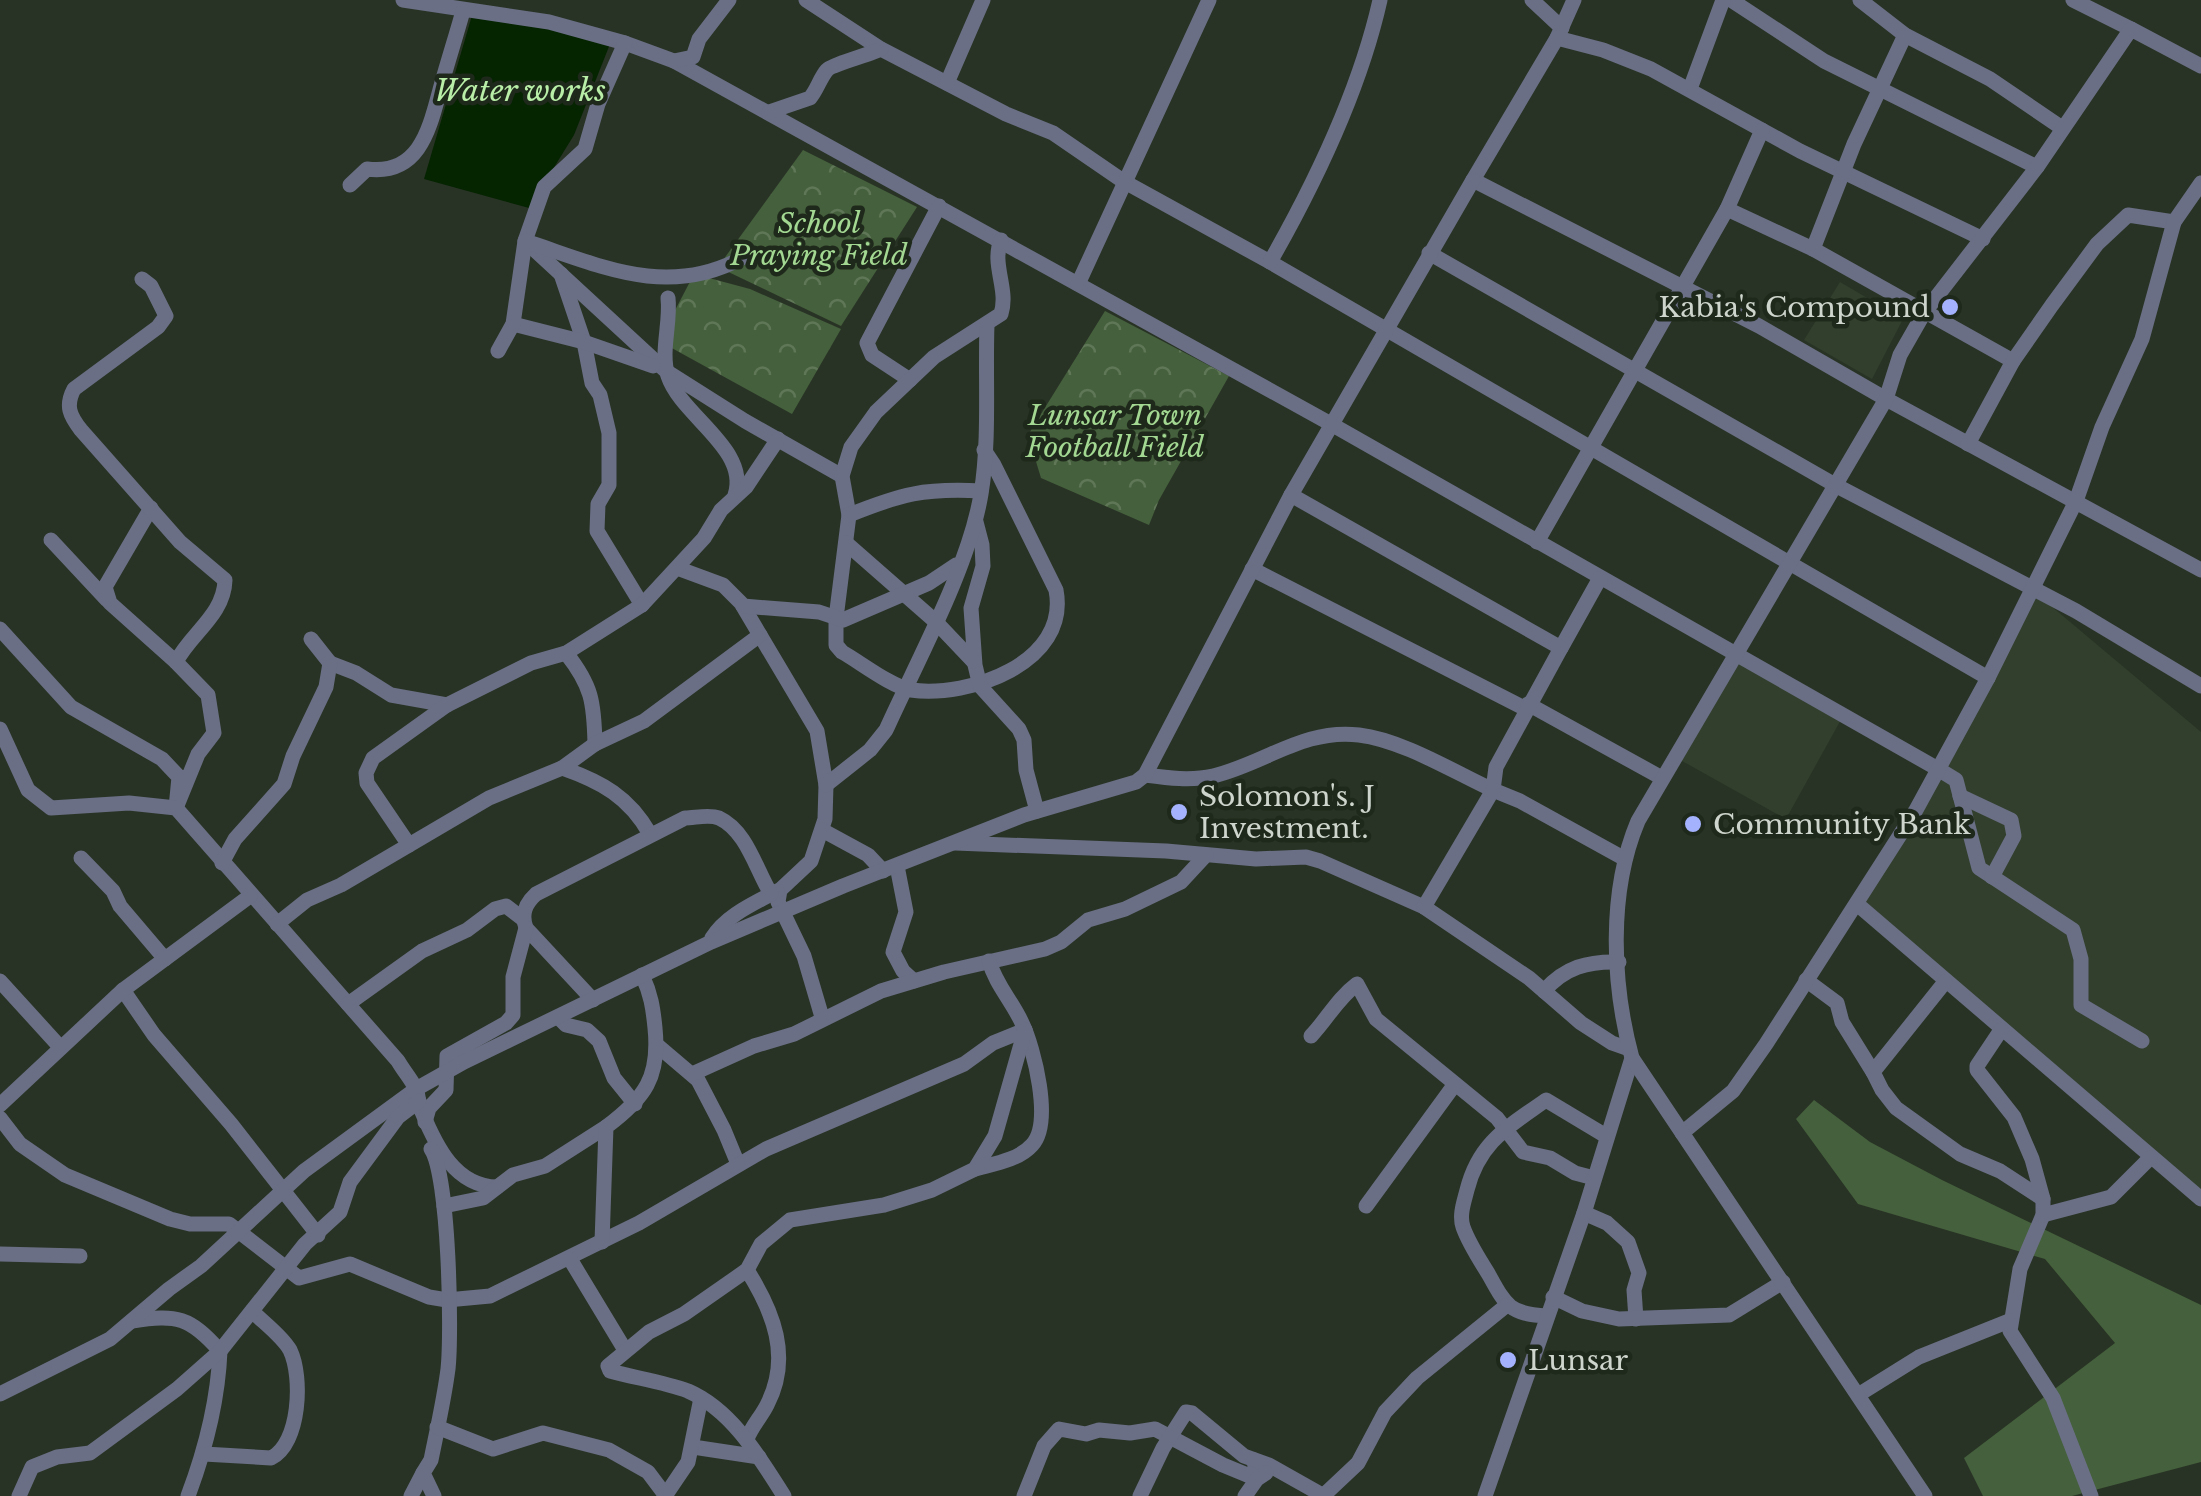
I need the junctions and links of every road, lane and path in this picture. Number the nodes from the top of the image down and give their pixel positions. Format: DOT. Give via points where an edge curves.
graph roads {
  1 [pos="402,0"];
  2 [pos="729,0"];
  3 [pos="806,0"];
  4 [pos="840,0"];
  5 [pos="983,0"];
  6 [pos="1209,0"];
  7 [pos="1380,0"];
  8 [pos="1532,0"];
  9 [pos="1574,0"];
  10 [pos="1723,0"];
  11 [pos="1732,0"];
  12 [pos="1860,0"];
  13 [pos="2072,0"];
  14 [pos="463,11"];
  15 [pos="828,14"];
  16 [pos="2131,30"];
  17 [pos="1560,33"];
  18 [pos="1905,35"];
  19 [pos="624,42"];
  20 [pos="881,50"];
  21 [pos="674,62"];
  22 [pos="2201,66"];
  23 [pos="946,83"];
  24 [pos="1690,88"];
  25 [pos="1878,90"];
  26 [pos="769,112"];
  27 [pos="2062,128"];
  28 [pos="1762,130"];
  29 [pos="2037,167"];
  30 [pos="1844,172"];
  31 [pos="1473,180"];
  32 [pos="1123,181"];
  33 [pos="2201,183"];
  34 [pos="350,185"];
  35 [pos="940,206"];
  36 [pos="1727,209"];
  37 [pos="2174,222"];
  38 [pos="1983,239"];
  39 [pos="1000,240"];
  40 [pos="524,241"];
  41 [pos="1813,249"];
  42 [pos="1429,253"];
  43 [pos="742,258"];
  44 [pos="1270,262"];
  45 [pos="560,271"];
  46 [pos="142,279"];
  47 [pos="1078,284"];
  48 [pos="1681,286"];
  49 [pos="668,298"];
  50 [pos="1924,313"];
  51 [pos="513,324"];
  52 [pos="987,324"];
  53 [pos="1385,329"];
  54 [pos="584,342"];
  55 [pos="498,351"];
  56 [pos="2013,361"];
  57 [pos="1633,370"];
  58 [pos="666,371"];
  59 [pos="910,380"];
  60 [pos="1886,400"];
  61 [pos="1331,424"];
  62 [pos="778,439"];
  63 [pos="1968,444"];
  64 [pos="1589,449"];
  65 [pos="984,450"];
  66 [pos="842,476"];
  67 [pos="1835,485"];
  68 [pos="981,491"];
  69 [pos="735,495"];
  70 [pos="1291,496"];
  71 [pos="2076,501"];
  72 [pos="151,508"];
  73 [pos="848,515"];
  74 [pos="975,519"];
  75 [pos="51,540"];
  76 [pos="1537,542"];
  77 [pos="846,543"];
  78 [pos="959,562"];
  79 [pos="1788,563"];
  80 [pos="677,568"];
  81 [pos="1252,569"];
  82 [pos="2201,570"];
  83 [pos="1600,578"];
  84 [pos="2032,590"];
  85 [pos="903,594"];
  86 [pos="110,603"];
  87 [pos="642,605"];
  88 [pos="743,606"];
  89 [pos="836,618"];
  90 [pos="935,620"];
  91 [pos="0,629"];
  92 [pos="760,635"];
  93 [pos="312,639"];
  94 [pos="1561,648"];
  95 [pos="566,653"];
  96 [pos="1734,655"];
  97 [pos="176,662"];
  98 [pos="330,664"];
  99 [pos="975,665"];
  100 [pos="1988,678"];
  101 [pos="980,686"];
  102 [pos="2201,686"];
  103 [pos="904,688"];
  104 [pos="446,705"];
  105 [pos="1527,706"];
  106 [pos="0,729"];
  107 [pos="595,744"];
  108 [pos="562,768"];
  109 [pos="1938,769"];
  110 [pos="1145,775"];
  111 [pos="1662,778"];
  112 [pos="826,785"];
  113 [pos="1493,790"];
  114 [pos="1960,796"];
  115 [pos="176,808"];
  116 [pos="1036,812"];
  117 [pos="822,830"];
  118 [pos="650,834"];
  119 [pos="949,843"];
  120 [pos="409,844"];
  121 [pos="1206,855"];
  122 [pos="81,858"];
  123 [pos="1625,859"];
  124 [pos="222,864"];
  125 [pos="890,868"];
  126 [pos="1992,876"];
  127 [pos="250,896"];
  128 [pos="776,899"];
  129 [pos="1857,904"];
  130 [pos="1424,908"];
  131 [pos="277,924"];
  132 [pos="524,924"];
  133 [pos="165,959"];
  134 [pos="990,961"];
  135 [pos="1619,962"];
  136 [pos="642,976"];
  137 [pos="0,980"];
  138 [pos="1806,980"];
  139 [pos="914,981"];
  140 [pos="1944,982"];
  141 [pos="123,990"];
  142 [pos="1544,991"];
  143 [pos="593,1000"];
  144 [pos="348,1004"];
  145 [pos="558,1017"];
  146 [pos="822,1018"];
  147 [pos="1025,1030"];
  148 [pos="2002,1030"];
  149 [pos="1311,1036"];
  150 [pos="2142,1041"];
  151 [pos="658,1046"];
  152 [pos="60,1047"];
  153 [pos="1631,1054"];
  154 [pos="446,1072"];
  155 [pos="1873,1072"];
  156 [pos="692,1074"];
  157 [pos="1455,1084"];
  158 [pos="420,1102"];
  159 [pos="634,1104"];
  160 [pos="0,1105"];
  161 [pos="0,1118"];
  162 [pos="606,1127"];
  163 [pos="1506,1128"];
  164 [pos="1682,1134"];
  165 [pos="1606,1136"];
  166 [pos="2150,1158"];
  167 [pos="738,1164"];
  168 [pos="975,1169"];
  169 [pos="1594,1178"];
  170 [pos="497,1187"];
  171 [pos="284,1190"];
  172 [pos="2201,1199"];
  173 [pos="444,1206"];
  174 [pos="1366,1206"];
  175 [pos="2044,1207"];
  176 [pos="1584,1213"];
  177 [pos="240,1231"];
  178 [pos="318,1235"];
  179 [pos="602,1242"];
  180 [pos="0,1254"];
  181 [pos="80,1256"];
  182 [pos="570,1259"];
  183 [pos="285,1270"];
  184 [pos="747,1270"];
  185 [pos="1783,1282"];
  186 [pos="1553,1297"];
  187 [pos="448,1300"];
  188 [pos="1507,1304"];
  189 [pos="252,1311"];
  190 [pos="1547,1316"];
  191 [pos="1636,1319"];
  192 [pos="131,1321"];
  193 [pos="2009,1321"];
  194 [pos="220,1350"];
  195 [pos="625,1350"];
  196 [pos="0,1394"];
  197 [pos="1858,1396"];
  198 [pos="701,1398"];
  199 [pos="437,1427"];
  200 [pos="1170,1434"];
  201 [pos="747,1439"];
  202 [pos="693,1447"];
  203 [pos="204,1454"];
  204 [pos="759,1456"];
  205 [pos="1254,1460"];
  206 [pos="1278,1470"];
  207 [pos="423,1473"];
  208 [pos="1257,1479"];
  209 [pos="19,1496"];
  210 [pos="188,1496"];
  211 [pos="412,1496"];
  212 [pos="434,1496"];
  213 [pos="666,1496"];
  214 [pos="784,1496"];
  215 [pos="1024,1496"];
  216 [pos="1140,1496"];
  217 [pos="1245,1496"];
  218 [pos="1323,1496"];
  219 [pos="1485,1496"];
  220 [pos="1925,1496"];
  221 [pos="2091,1496"];
  1 -- 14 [label="street"];
  2 -- 21 [label="street" via="692,57"];
  3 -- 15 [label="street"];
  4 -- 15 [label="street"];
  5 -- 23 [label="street"];
  6 -- 32 [label="street"];
  7 -- 44 [label="street" via="1350,93"];
  8 -- 17 [label="street"];
  9 -- 17 [label="street"];
  10 -- 24 [label="street"];
  11 -- 25 [label="street"];
  12 -- 18 [label="street"];
  13 -- 16 [label="street"];
  14 -- 19 [label="street" via="549,22"];
  14 -- 34 [label="street" via="419,148 385,171 367,168"];
  15 -- 20 [label="street"];
  16 -- 22 [label="street"];
  16 -- 27 [label="street"];
  17 -- 24 [label="street"];
  17 -- 31 [label="street"];
  18 -- 25 [label="street"];
  18 -- 27 [label="street" via="1990,79"];
  19 -- 21 [label="street"];
  19 -- 40 [label="street" via="585,149 544,187"];
  20 -- 23 [label="street"];
  20 -- 26 [label="street" via="835,63 810,98"];
  21 -- 26 [label="street"];
  23 -- 32 [label="street" via="1053,133"];
  24 -- 28 [label="street"];
  25 -- 29 [label="street"];
  25 -- 30 [label="street"];
  26 -- 35 [label="street"];
  27 -- 29 [label="street"];
  28 -- 30 [label="street"];
  28 -- 36 [label="street"];
  29 -- 38 [label="street"];
  30 -- 38 [label="street"];
  30 -- 41 [label="street"];
  31 -- 42 [label="street"];
  31 -- 48 [label="street"];
  32 -- 44 [label="street"];
  32 -- 47 [label="street"];
  33 -- 37 [label="street"];
  35 -- 39 [label="street"];
  35 -- 59 [label="street" via="867,344"];
  36 -- 41 [label="street"];
  36 -- 48 [label="street"];
  37 -- 56 [label="street" via="2128,215 2116,224"];
  37 -- 71 [label="street" via="2142,339"];
  38 -- 50 [label="street"];
  39 -- 47 [label="street"];
  39 -- 52 [label="street" via="1003,308"];
  40 -- 43 [label="street" via="607,269 668,279"];
  40 -- 45 [label="street"];
  40 -- 51 [label="street"];
  41 -- 50 [label="street"];
  42 -- 53 [label="street"];
  42 -- 57 [label="street"];
  44 -- 53 [label="street"];
  45 -- 54 [label="street"];
  45 -- 58 [label="street"];
  46 -- 72 [label="street" via="166,316 68,401 70,416"];
  47 -- 61 [label="street"];
  48 -- 57 [label="street"];
  48 -- 60 [label="street"];
  49 -- 58 [label="street"];
  50 -- 56 [label="street"];
  50 -- 60 [label="street" via="1900,355"];
  51 -- 54 [label="street"];
  51 -- 55 [label="street"];
  52 -- 59 [label="street"];
  52 -- 65 [label="street"];
  53 -- 61 [label="street"];
  53 -- 64 [label="street"];
  54 -- 58 [label="street"];
  54 -- 87 [label="street" via="610,452 610,484 598,504 597,531"];
  56 -- 63 [label="street"];
  57 -- 64 [label="street"];
  57 -- 67 [label="street"];
  58 -- 62 [label="street"];
  58 -- 69 [label="street" via="680,398 726,450"];
  59 -- 66 [label="street" via="862,430"];
  60 -- 63 [label="street"];
  60 -- 67 [label="street"];
  61 -- 70 [label="street"];
  61 -- 76 [label="street"];
  62 -- 66 [label="street"];
  62 -- 69 [label="street"];
  63 -- 71 [label="street"];
  64 -- 76 [label="street"];
  64 -- 79 [label="street"];
  65 -- 68 [label="street"];
  65 -- 101 [label="street" via="1058,603 1046,644"];
  66 -- 73 [label="street"];
  67 -- 79 [label="street"];
  67 -- 84 [label="street"];
  68 -- 73 [label="street" via="902,494"];
  68 -- 74 [label="street"];
  69 -- 80 [label="street"];
  70 -- 81 [label="street"];
  70 -- 94 [label="street"];
  71 -- 82 [label="street"];
  71 -- 84 [label="street"];
  72 -- 86 [label="street" via="105,587"];
  72 -- 97 [label="street" via="225,580 224,597"];
  73 -- 77 [label="street"];
  74 -- 78 [label="street"];
  74 -- 99 [label="street" via="983,566 971,608"];
  75 -- 86 [label="street"];
  76 -- 83 [label="street"];
  77 -- 85 [label="street"];
  77 -- 89 [label="street"];
  78 -- 85 [label="street"];
  78 -- 90 [label="street"];
  79 -- 96 [label="street"];
  79 -- 100 [label="street"];
  80 -- 87 [label="street"];
  80 -- 88 [label="street" via="722,586"];
  81 -- 105 [label="street"];
  81 -- 110 [label="street"];
  83 -- 94 [label="street"];
  83 -- 96 [label="street"];
  84 -- 100 [label="street"];
  84 -- 102 [label="street"];
  85 -- 89 [label="street"];
  85 -- 90 [label="street"];
  86 -- 97 [label="street"];
  87 -- 95 [label="street"];
  88 -- 89 [label="street"];
  88 -- 92 [label="street"];
  89 -- 103 [label="street" via="838,648"];
  90 -- 99 [label="street"];
  90 -- 103 [label="street"];
  91 -- 115 [label="street" via="71,706 162,759 178,777"];
  92 -- 107 [label="street" via="644,722"];
  92 -- 112 [label="street" via="814,721"];
  93 -- 98 [label="street"];
  94 -- 105 [label="street"];
  95 -- 104 [label="street"];
  95 -- 107 [label="street" via="592,694"];
  96 -- 109 [label="street"];
  96 -- 111 [label="street"];
  97 -- 115 [label="street" via="208,695 214,733"];
  98 -- 104 [label="street" via="391,695"];
  98 -- 124 [label="street" via="284,784"];
  99 -- 101 [label="street"];
  100 -- 109 [label="street"];
  101 -- 103 [label="street"];
  101 -- 116 [label="street" via="1024,740"];
  103 -- 112 [label="street" via="877,743"];
  104 -- 120 [label="street" via="374,758 366,773"];
  105 -- 111 [label="street"];
  105 -- 113 [label="street" via="1496,767"];
  106 -- 115 [label="street" via="28,790 51,808"];
  107 -- 108 [label="street"];
  108 -- 118 [label="street" via="621,796"];
  108 -- 120 [label="street" via="489,798"];
  109 -- 114 [label="street" via="1956,780"];
  109 -- 129 [label="street"];
  110 -- 113 [label="street" via="1217,775 1304,738 1358,734"];
  110 -- 116 [label="street"];
  111 -- 123 [label="street"];
  112 -- 117 [label="street"];
  113 -- 123 [label="street"];
  113 -- 130 [label="street"];
  114 -- 126 [label="street" via="1979,868"];
  114 -- 126 [label="street" via="2011,820 2014,836"];
  115 -- 124 [label="street"];
  116 -- 119 [label="street"];
  117 -- 125 [label="street"];
  117 -- 128 [label="street" via="810,861"];
  118 -- 128 [label="street" via="685,818 720,819 740,837"];
  118 -- 132 [label="street" via="536,894"];
  119 -- 121 [label="street"];
  119 -- 125 [label="street"];
  120 -- 131 [label="street"];
  121 -- 130 [label="street" via="1306,857"];
  121 -- 134 [label="street" via="1181,882 1088,920 1062,942"];
  122 -- 133 [label="street"];
  123 -- 135 [label="street"];
  124 -- 127 [label="street"];
  125 -- 128 [label="street"];
  125 -- 139 [label="street" via="906,912 893,952"];
  126 -- 150 [label="street" via="2074,930 2080,1005"];
  127 -- 131 [label="street"];
  127 -- 133 [label="street"];
  128 -- 136 [label="street"];
  128 -- 146 [label="street" via="804,956"];
  129 -- 138 [label="street"];
  129 -- 140 [label="street"];
  130 -- 142 [label="street"];
  131 -- 144 [label="street"];
  132 -- 143 [label="street"];
  132 -- 144 [label="street" via="506,906 495,909"];
  132 -- 154 [label="street" via="513,976 514,1015 447,1056"];
  133 -- 141 [label="street"];
  134 -- 139 [label="street"];
  134 -- 147 [label="street"];
  135 -- 142 [label="street" via="1573,968"];
  135 -- 153 [label="street"];
  136 -- 143 [label="street"];
  136 -- 151 [label="street" via="652,997"];
  137 -- 152 [label="street"];
  138 -- 155 [label="street" via="1837,1002"];
  138 -- 164 [label="street" via="1734,1091"];
  139 -- 146 [label="street"];
  140 -- 148 [label="street"];
  140 -- 155 [label="street"];
  141 -- 152 [label="street"];
  141 -- 171 [label="street"];
  142 -- 153 [label="street"];
  143 -- 145 [label="street"];
  144 -- 158 [label="street" via="398,1061"];
  145 -- 154 [label="street"];
  145 -- 159 [label="street" via="599,1041"];
  146 -- 156 [label="street"];
  147 -- 167 [label="street" via="964,1064"];
  147 -- 168 [label="street" via="995,1136"];
  147 -- 168 [label="street" via="1038,1078 1038,1137 1023,1153"];
  148 -- 166 [label="street"];
  148 -- 175 [label="street" via="1977,1070 2014,1117"];
  149 -- 157 [label="street" via="1342,1006 1366,1003 1376,1019"];
  151 -- 156 [label="street"];
  151 -- 159 [label="street" via="656,1066"];
  152 -- 160 [label="street"];
  153 -- 164 [label="street"];
  153 -- 165 [label="street"];
  154 -- 158 [label="street"];
  154 -- 158 [label="street" via="446,1090"];
  155 -- 175 [label="street" via="1896,1108 1960,1154 2000,1171"];
  156 -- 167 [label="street"];
  157 -- 163 [label="street"];
  157 -- 174 [label="street"];
  158 -- 170 [label="street" via="454,1168 477,1184"];
  158 -- 171 [label="street" via="346,1138"];
  158 -- 173 [label="street"];
  158 -- 178 [label="street" via="398,1118 350,1182 340,1212"];
  159 -- 162 [label="street"];
  161 -- 177 [label="street" via="31,1152 90,1187 170,1219 230,1224"];
  162 -- 170 [label="street"];
  162 -- 179 [label="street"];
  163 -- 165 [label="street" via="1546,1100"];
  163 -- 169 [label="street" via="1523,1152"];
  163 -- 188 [label="street" via="1473,1166 1461,1214"];
  164 -- 185 [label="street"];
  165 -- 169 [label="street"];
  166 -- 172 [label="street"];
  166 -- 175 [label="street" via="2112,1197"];
  167 -- 179 [label="street"];
  168 -- 184 [label="street" via="884,1204 790,1220 761,1244"];
  169 -- 176 [label="street"];
  170 -- 173 [label="street" via="483,1198"];
  171 -- 177 [label="street"];
  171 -- 178 [label="street"];
  173 -- 187 [label="street"];
  175 -- 193 [label="street"];
  176 -- 186 [label="street"];
  176 -- 191 [label="street" via="1628,1242 1639,1273"];
  177 -- 183 [label="street"];
  177 -- 192 [label="street"];
  178 -- 183 [label="street"];
  179 -- 182 [label="street"];
  180 -- 181 [label="street"];
  182 -- 187 [label="street" via="490,1296"];
  182 -- 195 [label="street"];
  183 -- 187 [label="street" via="299,1278 350,1264"];
  183 -- 189 [label="street"];
  184 -- 195 [label="street"];
  184 -- 201 [label="street" via="772,1314 779,1355 768,1405"];
  185 -- 191 [label="street" via="1729,1315"];
  185 -- 197 [label="street"];
  186 -- 190 [label="street"];
  186 -- 191 [label="street" via="1598,1316"];
  187 -- 199 [label="street" via="448,1370"];
  188 -- 190 [label="street" via="1522,1314"];
  188 -- 218 [label="street" via="1416,1378 1384,1412 1358,1464"];
  189 -- 194 [label="street"];
  189 -- 203 [label="street" via="289,1348 298,1388 293,1429 271,1458"];
  190 -- 219 [label="street"];
  192 -- 194 [label="street" via="167,1316 189,1322"];
  192 -- 196 [label="street" via="86,1352"];
  193 -- 197 [label="street" via="1919,1357"];
  193 -- 221 [label="street" via="2053,1398"];
  194 -- 203 [label="street"];
  194 -- 209 [label="street" via="90,1453 32,1467"];
  195 -- 198 [label="street" via="610,1371"];
  197 -- 220 [label="street"];
  198 -- 201 [label="street"];
  198 -- 202 [label="street"];
  199 -- 207 [label="street"];
  199 -- 213 [label="street" via="494,1449 543,1433 609,1450 648,1472"];
  200 -- 205 [label="street" via="1182,1414 1192,1413"];
  200 -- 208 [label="street"];
  200 -- 215 [label="street" via="1154,1428 1086,1434 1059,1429 1044,1446"];
  200 -- 216 [label="street"];
  201 -- 204 [label="street"];
  202 -- 204 [label="street"];
  202 -- 213 [label="street"];
  203 -- 210 [label="street"];
  204 -- 214 [label="street"];
  205 -- 206 [label="street"];
  205 -- 208 [label="street"];
  206 -- 208 [label="street"];
  206 -- 218 [label="street"];
  207 -- 211 [label="street"];
  207 -- 212 [label="street"];
  208 -- 217 [label="street"];
}
